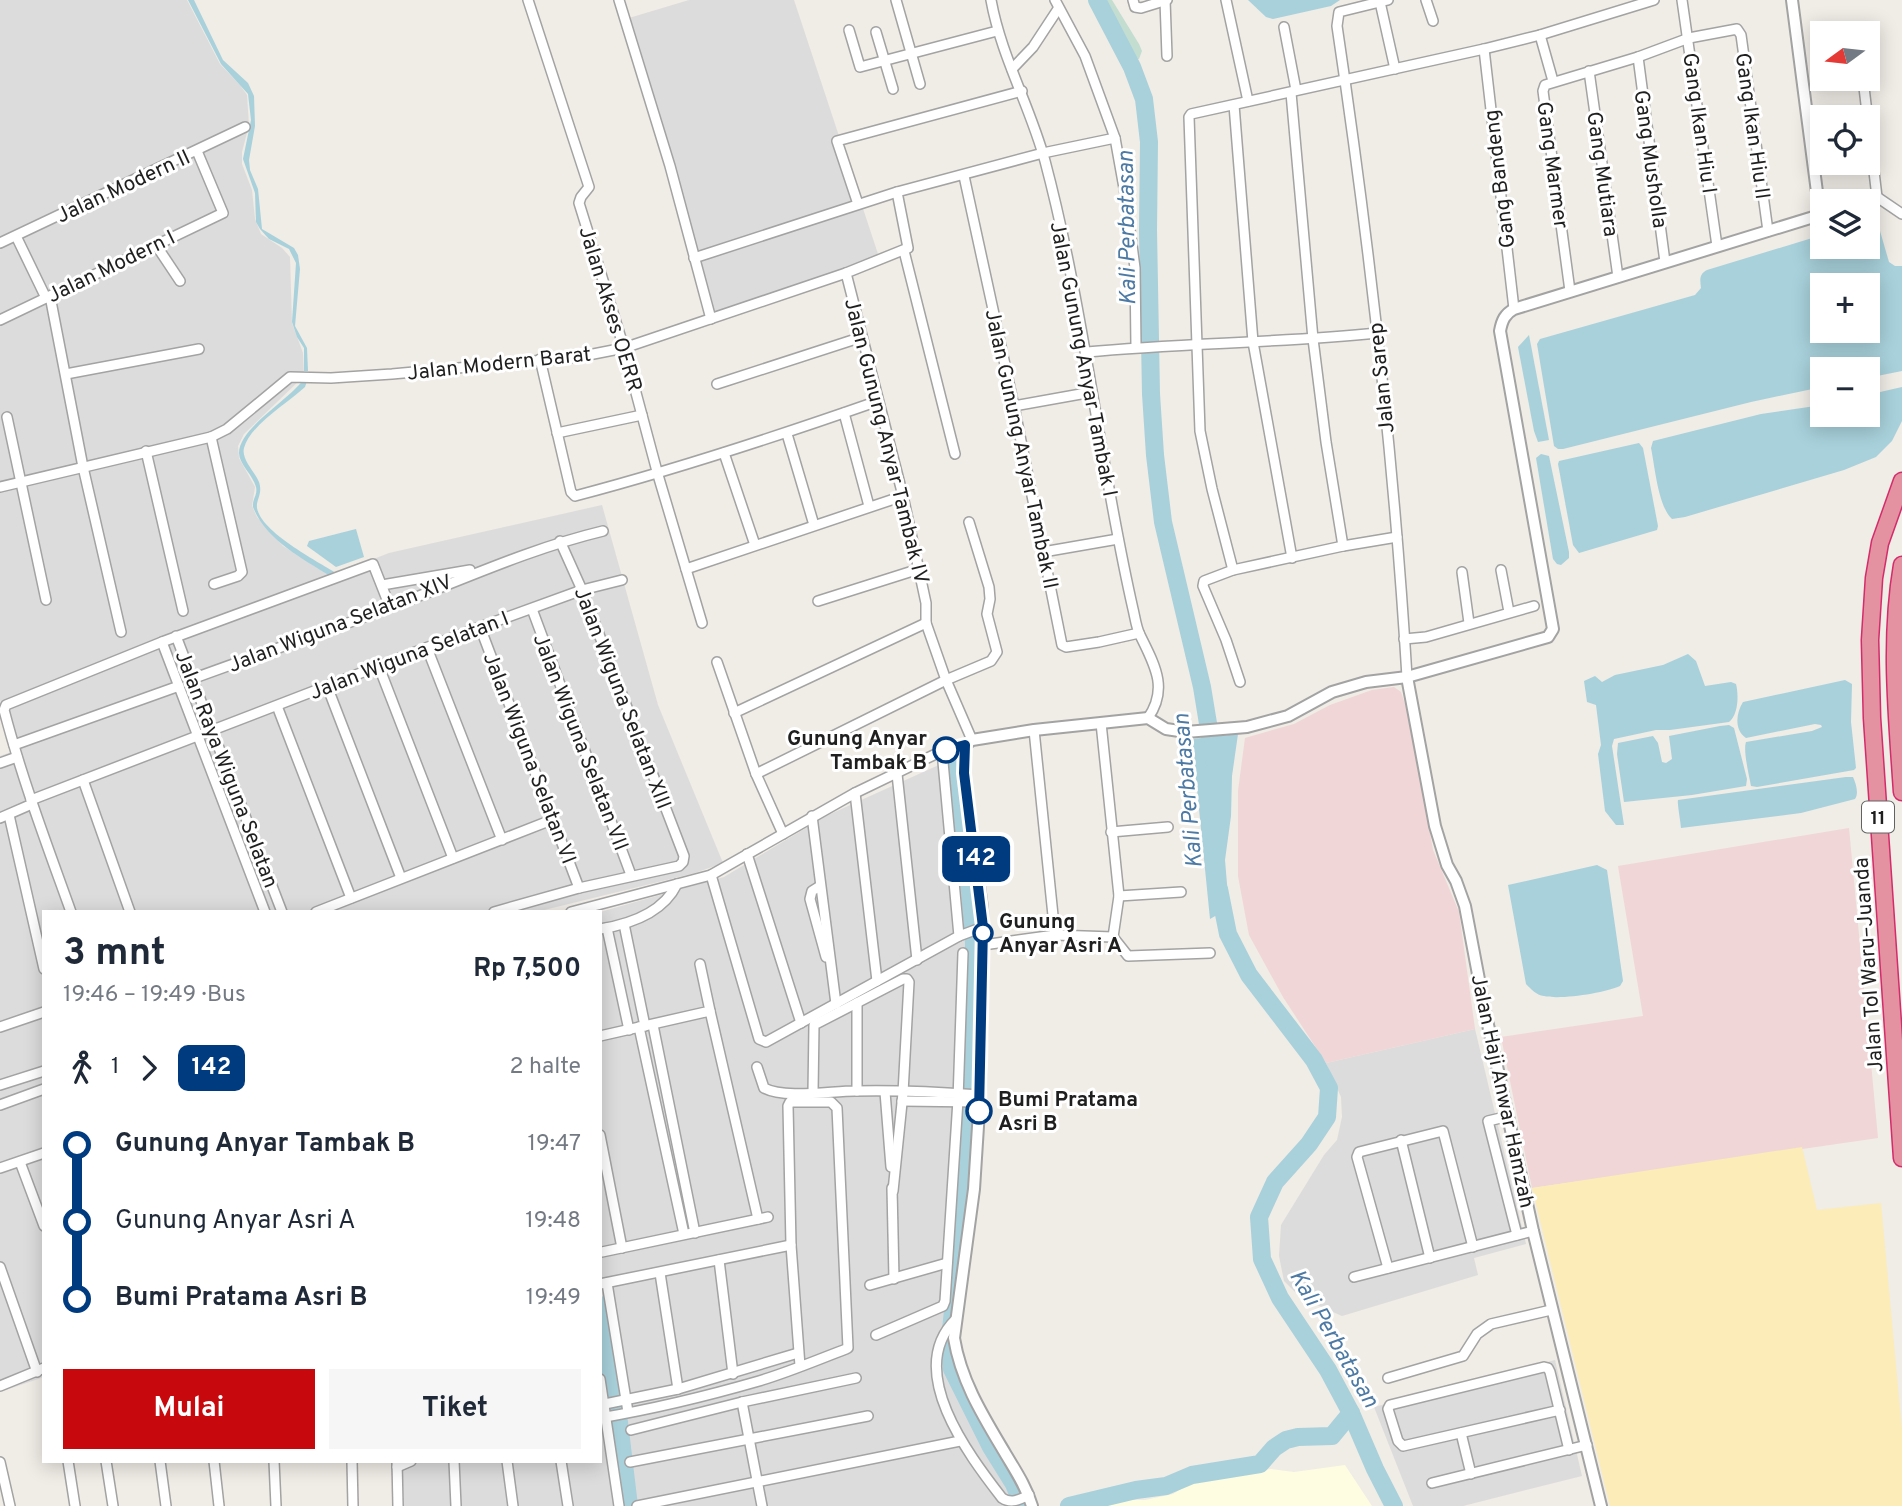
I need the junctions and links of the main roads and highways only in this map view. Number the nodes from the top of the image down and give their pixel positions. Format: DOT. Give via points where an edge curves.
graph roads {
  1 [pos="1902,481"];
  2 [pos="1902,565"];
  3 [pos="1902,792"];
  4 [pos="1902,1158"];
  1 -- 4 [label="highway, Jalan Tol Waru–Juanda / 11" via="1880,543 1870,640"];
  2 -- 3 [label="highway, 11" via="1894,673"];
}
